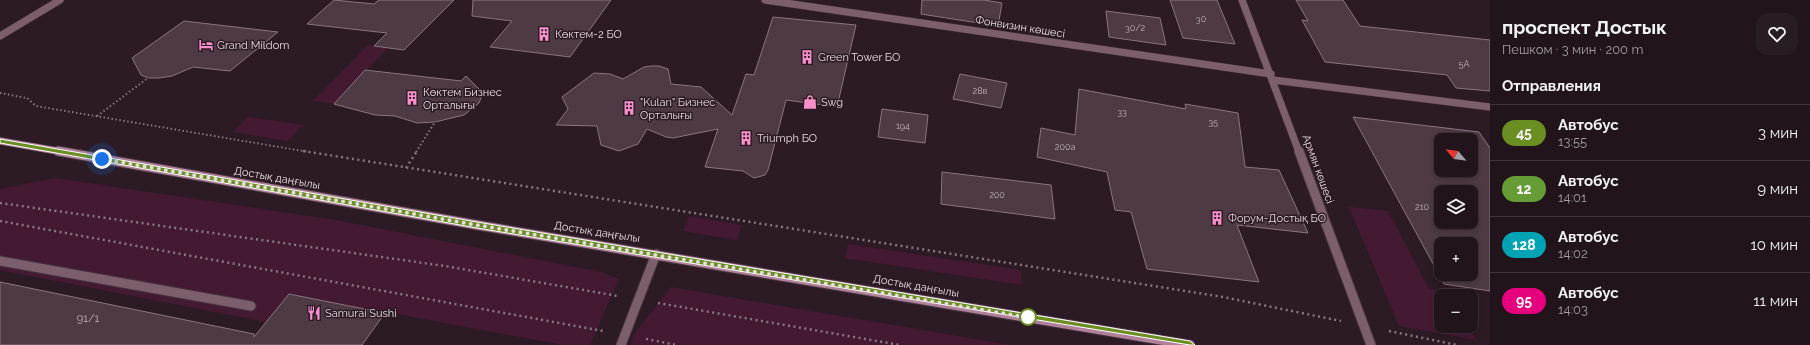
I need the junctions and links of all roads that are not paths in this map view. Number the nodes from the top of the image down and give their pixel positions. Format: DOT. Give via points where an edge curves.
graph roads {
  1 [pos="60,0"];
  2 [pos="765,0"];
  3 [pos="1242,0"];
  4 [pos="0,36"];
  5 [pos="1272,77"];
  6 [pos="1490,108"];
  7 [pos="0,141"];
  8 [pos="656,254"];
  9 [pos="0,261"];
  10 [pos="251,306"];
  11 [pos="620,345"];
  12 [pos="1190,345"];
  13 [pos="1371,345"];
  1 -- 4 [label="street"];
  2 -- 5 [label="street, Фонвизин көшесі"];
  3 -- 5 [label="street, Армян көшесі"];
  5 -- 6 [label="street, Фонвизин көшесі"];
  5 -- 13 [label="street, Армян көшесі"];
  7 -- 8 [label="main road, Достық даңғылы"];
  8 -- 11 [label="street"];
  8 -- 12 [label="main road, Достық даңғылы"];
  9 -- 10 [label="street"];
}
